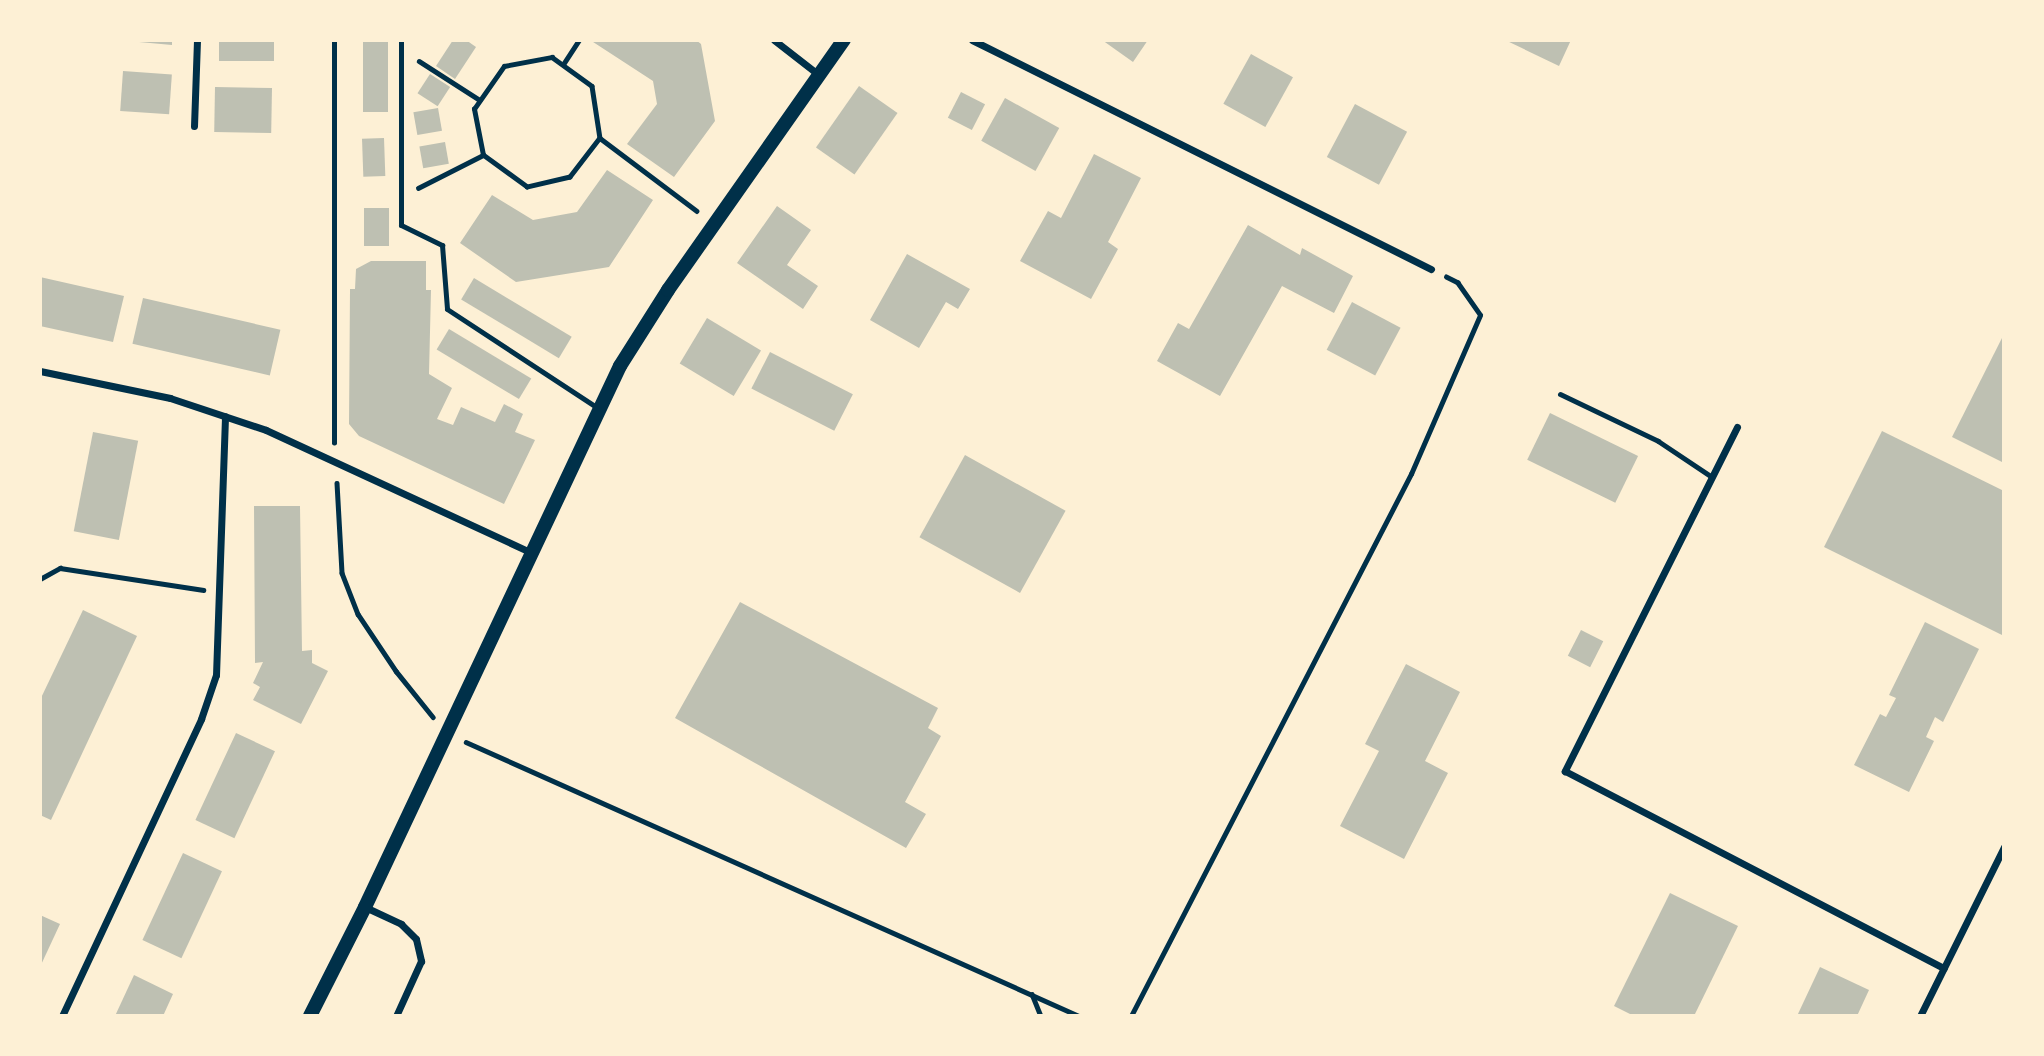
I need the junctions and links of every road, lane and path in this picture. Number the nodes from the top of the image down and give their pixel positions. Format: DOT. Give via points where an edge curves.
graph roads {
  1 [pos="197,40"];
  2 [pos="334,40"];
  3 [pos="401,40"];
  4 [pos="579,40"];
  5 [pos="774,40"];
  6 [pos="844,40"];
  7 [pos="972,40"];
  8 [pos="401,49"];
  9 [pos="564,63"];
  10 [pos="820,76"];
  11 [pos="480,100"];
  12 [pos="194,126"];
  13 [pos="600,138"];
  14 [pos="483,155"];
  15 [pos="400,197"];
  16 [pos="715,223"];
  17 [pos="1431,269"];
  18 [pos="40,371"];
  19 [pos="1560,394"];
  20 [pos="599,409"];
  21 [pos="226,416"];
  22 [pos="1737,427"];
  23 [pos="335,461"];
  24 [pos="1712,477"];
  25 [pos="530,552"];
  26 [pos="40,579"];
  27 [pos="220,592"];
  28 [pos="446,733"];
  29 [pos="2004,848"];
  30 [pos="365,907"];
  31 [pos="1944,968"];
  32 [pos="1032,994"];
  33 [pos="62,1016"];
  34 [pos="310,1016"];
  35 [pos="396,1016"];
  36 [pos="1041,1016"];
  37 [pos="1079,1016"];
  38 [pos="1131,1016"];
  39 [pos="1920,1016"];
  1 -- 12 [label="street"];
  2 -- 23 [label="path"];
  3 -- 8 [label="lane"];
  4 -- 9 [label="path"];
  5 -- 10 [label="street"];
  6 -- 10 [label="main road"];
  7 -- 17 [label="street"];
  8 -- 11 [label="path"];
  8 -- 15 [label="lane"];
  9 -- 11 [label="path" via="552,57 505,66"];
  9 -- 13 [label="path" via="592,86"];
  10 -- 16 [label="main road"];
  11 -- 14 [label="path" via="474,109"];
  13 -- 14 [label="path" via="570,177 527,187"];
  13 -- 16 [label="path"];
  14 -- 15 [label="path"];
  15 -- 20 [label="lane" via="401,225 442,246 447,309"];
  16 -- 20 [label="main road" via="648,320"];
  17 -- 38 [label="path" via="1458,284 1480,315 1411,474"];
  18 -- 21 [label="street" via="170,398"];
  19 -- 24 [label="lane" via="1658,441"];
  20 -- 25 [label="main road"];
  21 -- 23 [label="street"];
  21 -- 27 [label="street"];
  22 -- 24 [label="street"];
  23 -- 25 [label="street"];
  23 -- 28 [label="path" via="342,573 358,614"];
  24 -- 31 [label="street" via="1565,771"];
  25 -- 28 [label="main road"];
  26 -- 27 [label="path" via="60,568"];
  27 -- 33 [label="street" via="216,675 201,719"];
  28 -- 30 [label="main road"];
  28 -- 32 [label="path"];
  29 -- 31 [label="street"];
  30 -- 34 [label="main road"];
  30 -- 35 [label="street" via="401,924 416,939 421,961"];
  31 -- 39 [label="street"];
  32 -- 36 [label="path"];
  32 -- 37 [label="path"];
}
